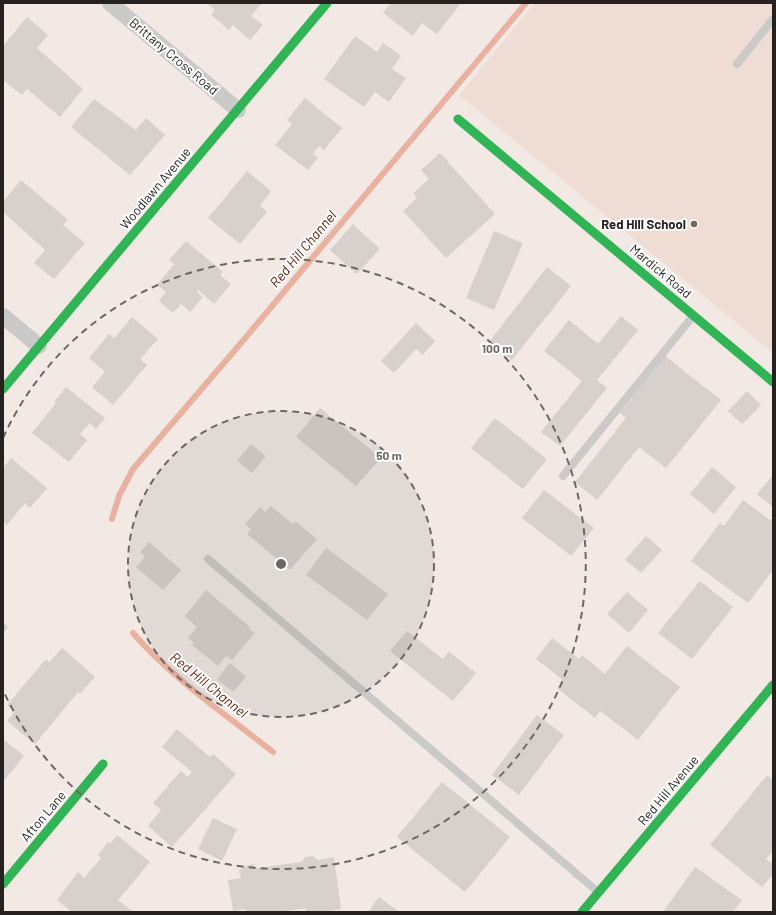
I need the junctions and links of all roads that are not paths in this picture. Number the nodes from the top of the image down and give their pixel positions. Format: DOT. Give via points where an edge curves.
graph roads {
  1 [pos="110,3"];
  2 [pos="327,3"];
  3 [pos="773,18"];
  4 [pos="737,64"];
  5 [pos="238,110"];
  6 [pos="458,119"];
  7 [pos="693,315"];
  8 [pos="3,316"];
  9 [pos="39,346"];
  10 [pos="773,382"];
  11 [pos="3,389"];
  12 [pos="563,476"];
  13 [pos="208,559"];
  14 [pos="773,685"];
  15 [pos="103,764"];
  16 [pos="3,884"];
  17 [pos="599,893"];
  18 [pos="582,912"];
  1 -- 5 [label="street, Brittany Cross Road"];
  2 -- 5 [label="street, Woodlawn Avenue"];
  3 -- 4 [label="lane"];
  5 -- 9 [label="street, Woodlawn Avenue"];
  6 -- 7 [label="street, Mardick Road"];
  7 -- 10 [label="street, Mardick Road"];
  7 -- 12 [label="lane"];
  8 -- 9 [label="street"];
  9 -- 11 [label="street, Woodlawn Avenue"];
  13 -- 17 [label="lane"];
  14 -- 17 [label="street, Red Hill Avenue"];
  15 -- 16 [label="street, Afton Lane"];
  17 -- 18 [label="street, Red Hill Avenue"];
}
